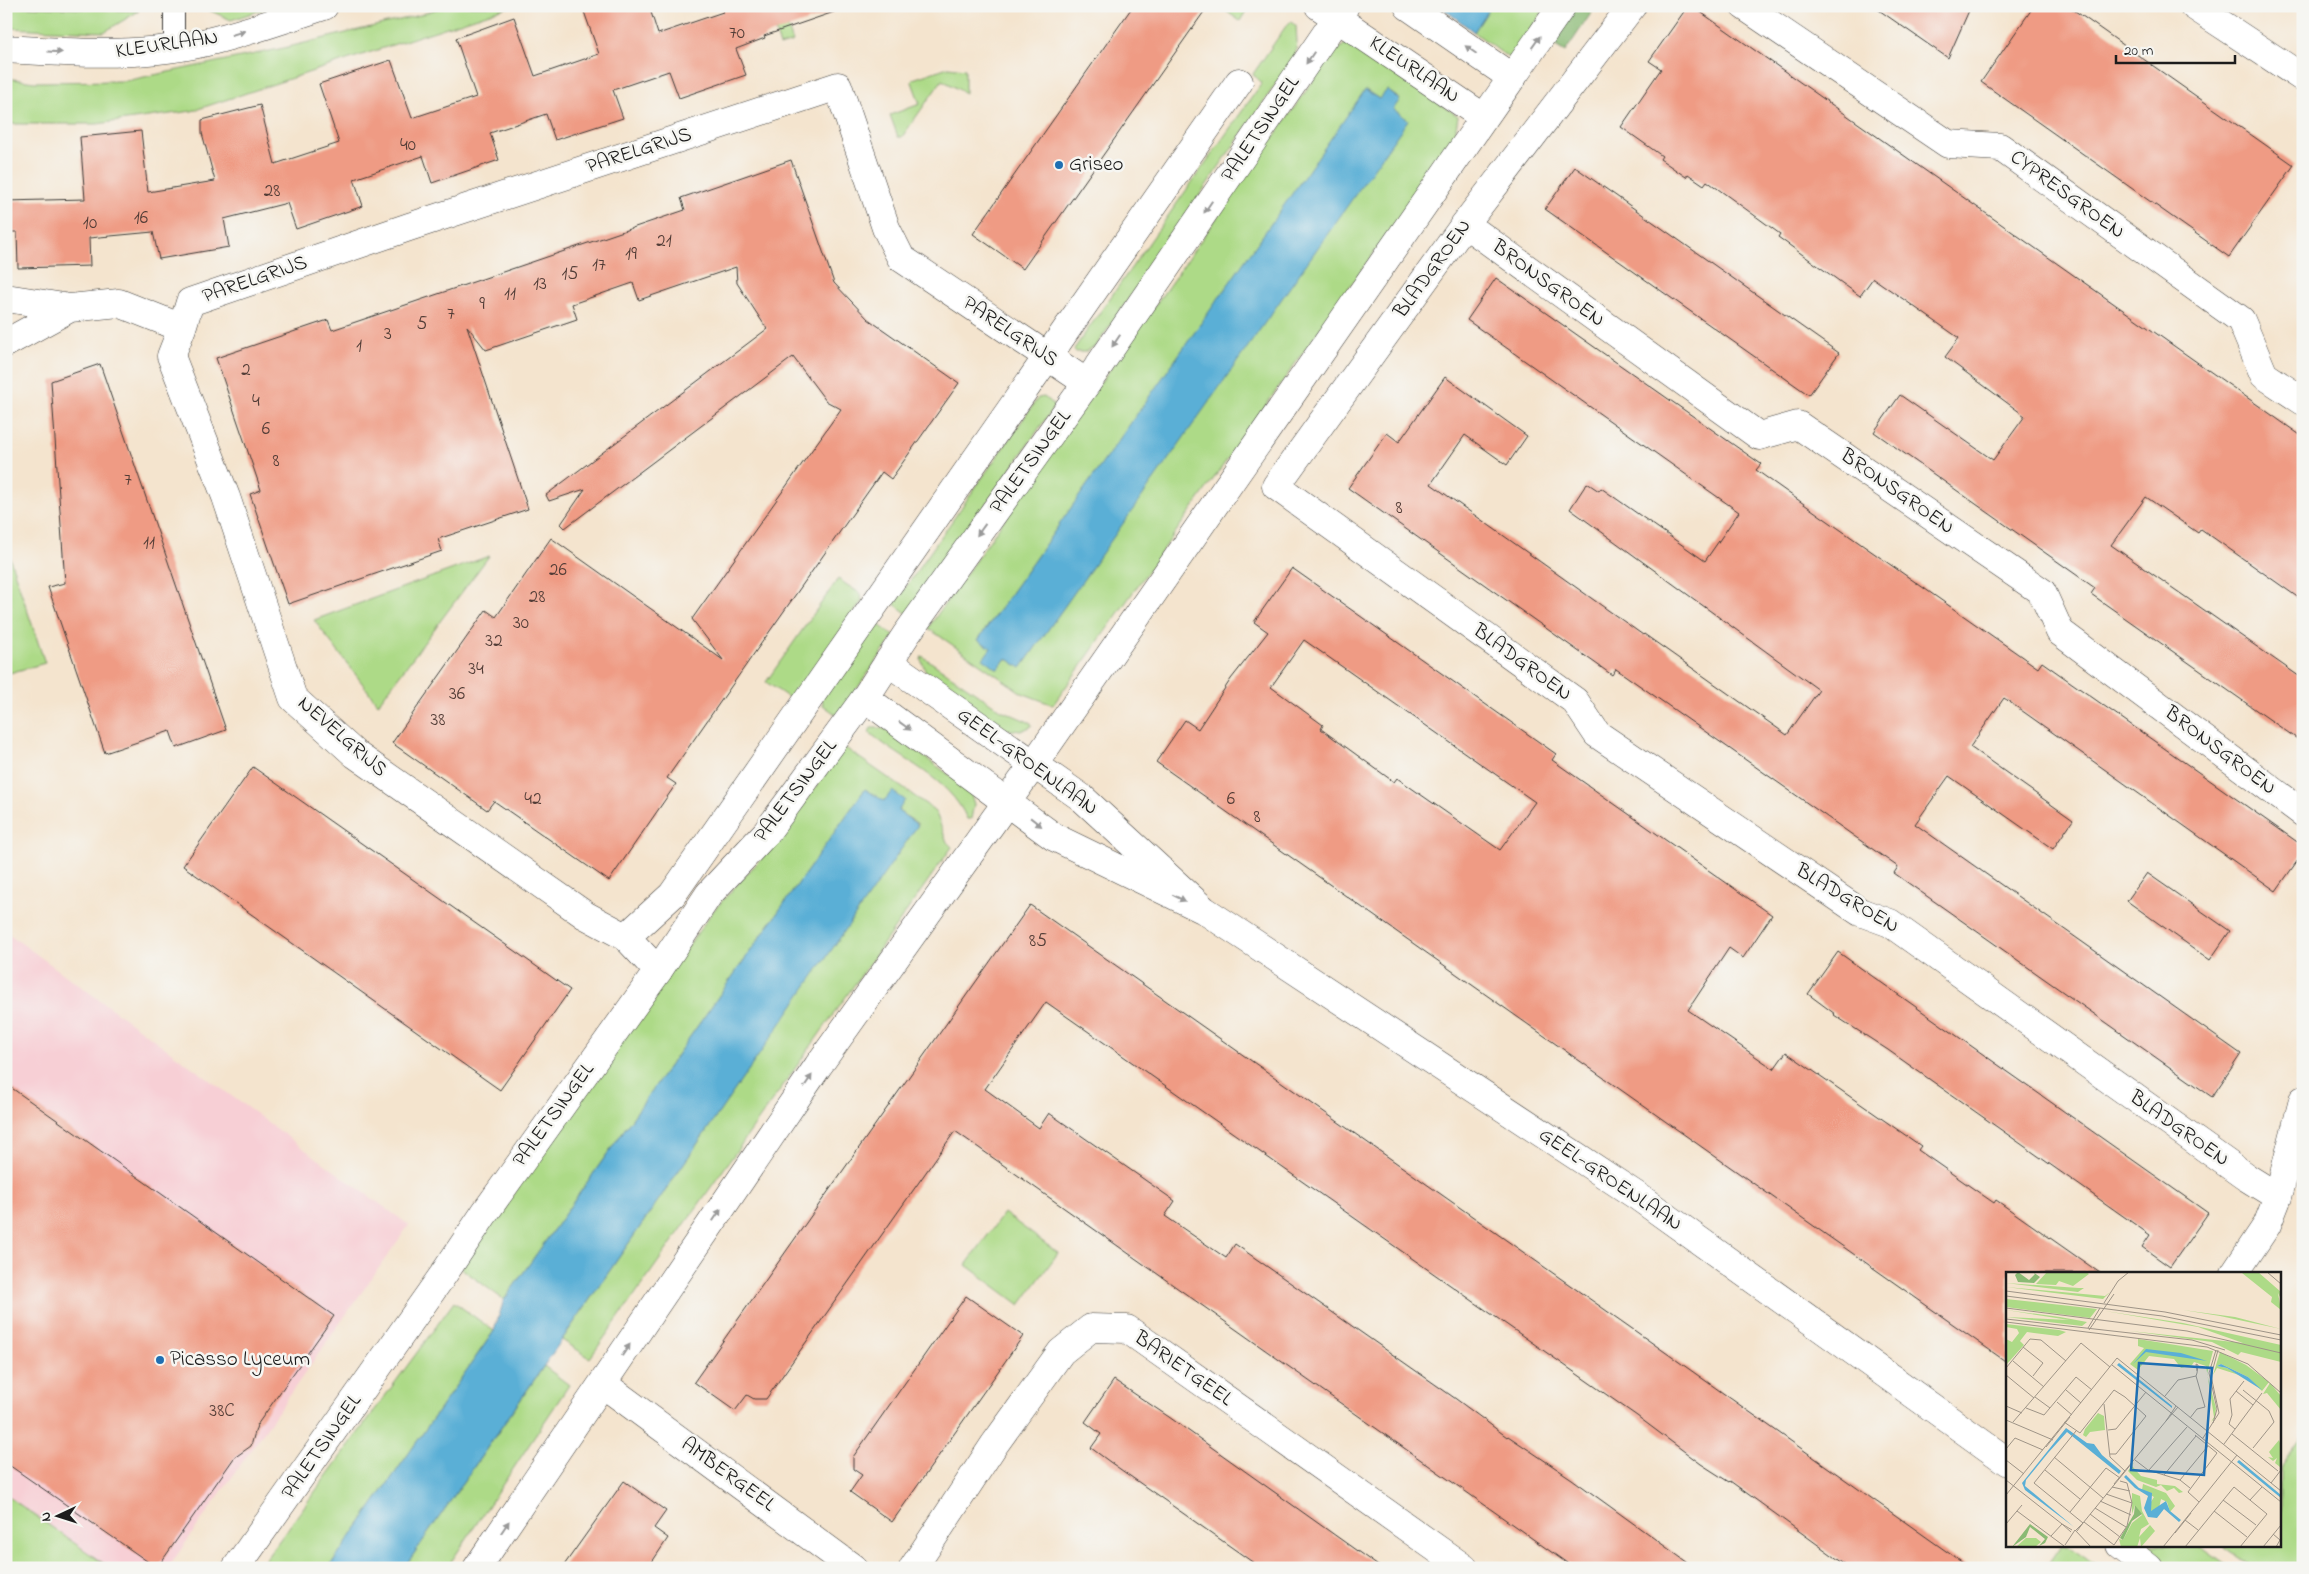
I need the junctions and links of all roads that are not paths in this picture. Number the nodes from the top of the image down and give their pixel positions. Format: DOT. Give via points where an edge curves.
graph roads {
  1 [pos="174,6"];
  2 [pos="324,6"];
  3 [pos="1408,6"];
  4 [pos="1562,6"];
  5 [pos="1632,6"];
  6 [pos="1744,6"];
  7 [pos="2194,6"];
  8 [pos="1334,10"];
  9 [pos="174,47"];
  10 [pos="6,49"];
  11 [pos="1511,78"];
  12 [pos="2303,78"];
  13 [pos="1239,82"];
  14 [pos="1483,117"];
  15 [pos="1464,224"];
  16 [pos="6,298"];
  17 [pos="70,308"];
  18 [pos="182,328"];
  19 [pos="6,343"];
  20 [pos="1048,357"];
  21 [pos="1087,383"];
  22 [pos="2303,401"];
  23 [pos="888,662"];
  24 [pos="865,698"];
  25 [pos="1034,764"];
  26 [pos="1006,800"];
  27 [pos="2303,813"];
  28 [pos="1204,910"];
  29 [pos="626,937"];
  30 [pos="658,970"];
  31 [pos="2303,1100"];
  32 [pos="2278,1197"];
  33 [pos="2235,1272"];
  34 [pos="603,1384"];
  35 [pos="2006,1461"];
  36 [pos="2121,1546"];
  37 [pos="236,1568"];
  38 [pos="477,1568"];
  39 [pos="854,1568"];
  40 [pos="914,1568"];
  41 [pos="1464,1568"];
  42 [pos="2149,1568"];
  1 -- 9 [label="lane"];
  9 -- 2 [label="street, KLEURLAAN, one-way" via="214,41"];
  11 -- 3 [label="street, one-way"];
  11 -- 4 [label="street, one-way"];
  5 -- 15 [label="street, BLADGROEN"];
  6 -- 22 [label="street, CYPRESGROEN" via="1948,144 2000,147 2240,320 2264,375"];
  7 -- 12 [label="street"];
  8 -- 14 [label="street, KLEURLAAN"];
  8 -- 21 [label="street, PALETSINGEL, one-way"];
  10 -- 9 [label="street, KLEURLAAN, one-way" via="96,54"];
  11 -- 14 [label="street"];
  13 -- 20 [label="street, PALETSINGEL"];
  14 -- 25 [label="street"];
  15 -- 27 [label="street, BRONSGROEN" via="1759,436 1798,425 2042,592 2060,632"];
  15 -- 32 [label="street, BLADGROEN" via="1276,486 1575,701 1597,734 1860,912 1890,924"];
  16 -- 17 [label="street, PARELGRIJS"];
  17 -- 18 [label="street, PARELGRIJS" via="119,304"];
  17 -- 19 [label="street, PARELGRIJS"];
  18 -- 20 [label="street, PARELGRIJS" via="190,302 838,86 886,228 901,258"];
  18 -- 29 [label="street, NEVELGRIJS" via="171,356 226,497 293,698 355,754 584,915"];
  20 -- 21 [label="street, PARELGRIJS"];
  20 -- 29 [label="street, PALETSINGEL" via="672,895"];
  21 -- 23 [label="street, PALETSINGEL, one-way"];
  23 -- 24 [label="street, PALETSINGEL"];
  23 -- 25 [label="street, GEEL-GROENLAAN"];
  24 -- 26 [label="street, GEEL-GROENLAAN, one-way"];
  24 -- 30 [label="street, PALETSINGEL" via="766,834 708,894"];
  25 -- 26 [label="street"];
  25 -- 28 [label="street, GEEL-GROENLAAN" via="1082,798"];
  26 -- 28 [label="street, GEEL-GROENLAAN, one-way" via="1054,836"];
  34 -- 26 [label="street, one-way" via="818,1066"];
  28 -- 35 [label="street, GEEL-GROENLAAN" via="1640,1198"];
  29 -- 30 [label="street, NEVELGRIJS"];
  30 -- 37 [label="street, PALETSINGEL"];
  31 -- 32 [label="street"];
  32 -- 33 [label="street" via="2268,1225"];
  38 -- 34 [label="street, one-way"];
  34 -- 39 [label="street, AMBERGEEL"];
  36 -- 42 [label="street"];
  40 -- 41 [label="street, BARIETGEEL" via="994,1445 1061,1352 1092,1328 1127,1329"];
}
